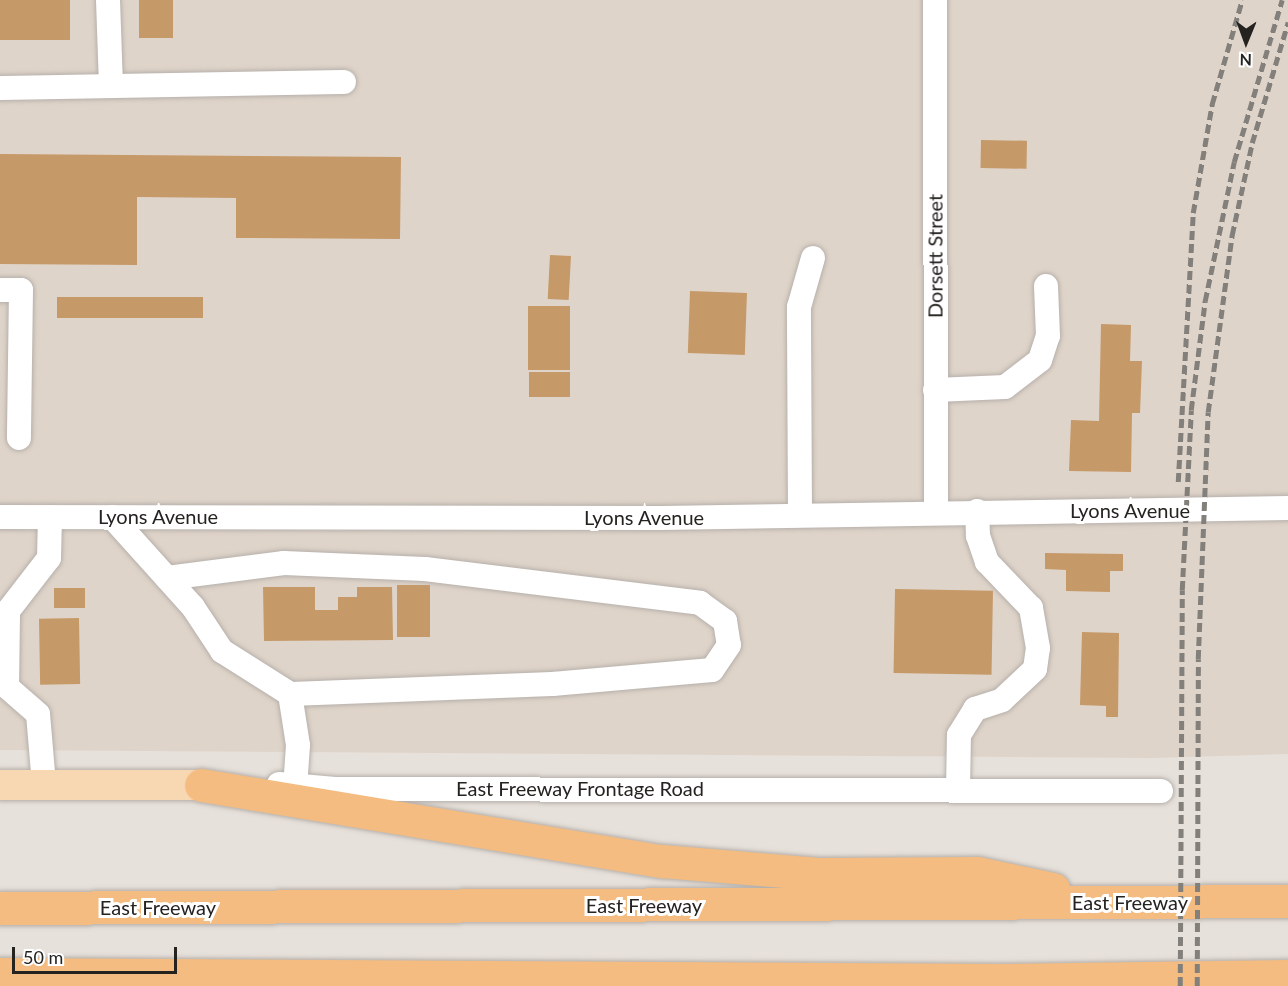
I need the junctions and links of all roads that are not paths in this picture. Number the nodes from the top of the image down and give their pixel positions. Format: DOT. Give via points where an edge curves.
graph roads {
  1 [pos="108,0"];
  2 [pos="935,0"];
  3 [pos="344,82"];
  4 [pos="111,86"];
  5 [pos="0,88"];
  6 [pos="813,258"];
  7 [pos="1046,286"];
  8 [pos="0,290"];
  9 [pos="935,390"];
  10 [pos="19,438"];
  11 [pos="1288,508"];
  12 [pos="977,511"];
  13 [pos="936,512"];
  14 [pos="800,514"];
  15 [pos="0,517"];
  16 [pos="50,517"];
  17 [pos="112,517"];
  18 [pos="167,578"];
  19 [pos="290,694"];
  20 [pos="44,784"];
  21 [pos="201,784"];
  22 [pos="295,784"];
  23 [pos="0,785"];
  24 [pos="958,790"];
  25 [pos="1161,791"];
  26 [pos="1288,901"];
  27 [pos="1119,902"];
  28 [pos="12,908"];
  29 [pos="13,974"];
  30 [pos="1288,976"];
  31 [pos="1074,977"];
  32 [pos="1003,980"];
  33 [pos="939,986"];
  34 [pos="1178,986"];
  1 -- 4 [label="street"];
  2 -- 9 [label="street, Dorsett Street"];
  3 -- 4 [label="street"];
  4 -- 5 [label="street"];
  6 -- 14 [label="street" via="799,307"];
  7 -- 9 [label="street" via="1048,336 1040,360 1005,387"];
  8 -- 10 [label="street" via="21,290"];
  9 -- 13 [label="street, Dorsett Street"];
  11 -- 12 [label="street, Lyons Avenue"];
  12 -- 13 [label="street, Lyons Avenue"];
  12 -- 24 [label="street" via="978,536 987,562 1031,608 1038,648 1035,669 1002,700 975,709 959,735"];
  13 -- 14 [label="street, Lyons Avenue"];
  14 -- 17 [label="street, Lyons Avenue"];
  15 -- 16 [label="street, Lyons Avenue"];
  16 -- 17 [label="street, Lyons Avenue"];
  16 -- 20 [label="street" via="49,558 8,611 7,687 38,714"];
  17 -- 18 [label="street"];
  18 -- 19 [label="street" via="222,651"];
  18 -- 19 [label="street" via="284,563 424,569 700,603 725,621 729,645 712,670 553,684"];
  19 -- 22 [label="street" via="298,745"];
  20 -- 21 [label="main road, East Freeway Frontage Road"];
  20 -- 23 [label="main road, East Freeway Frontage Road"];
  21 -- 22 [label="street, East Freeway Frontage Road"];
  21 -- 27 [label="highway" via="662,861 821,874 977,873"];
  22 -- 24 [label="street, East Freeway Frontage Road" via="335,789"];
  24 -- 25 [label="street, East Freeway Frontage Road"];
  26 -- 27 [label="highway, East Freeway"];
  27 -- 28 [label="highway, East Freeway"];
  29 -- 32 [label="highway"];
  30 -- 31 [label="highway"];
  31 -- 32 [label="highway"];
  31 -- 34 [label="highway"];
  32 -- 33 [label="highway"];
}
